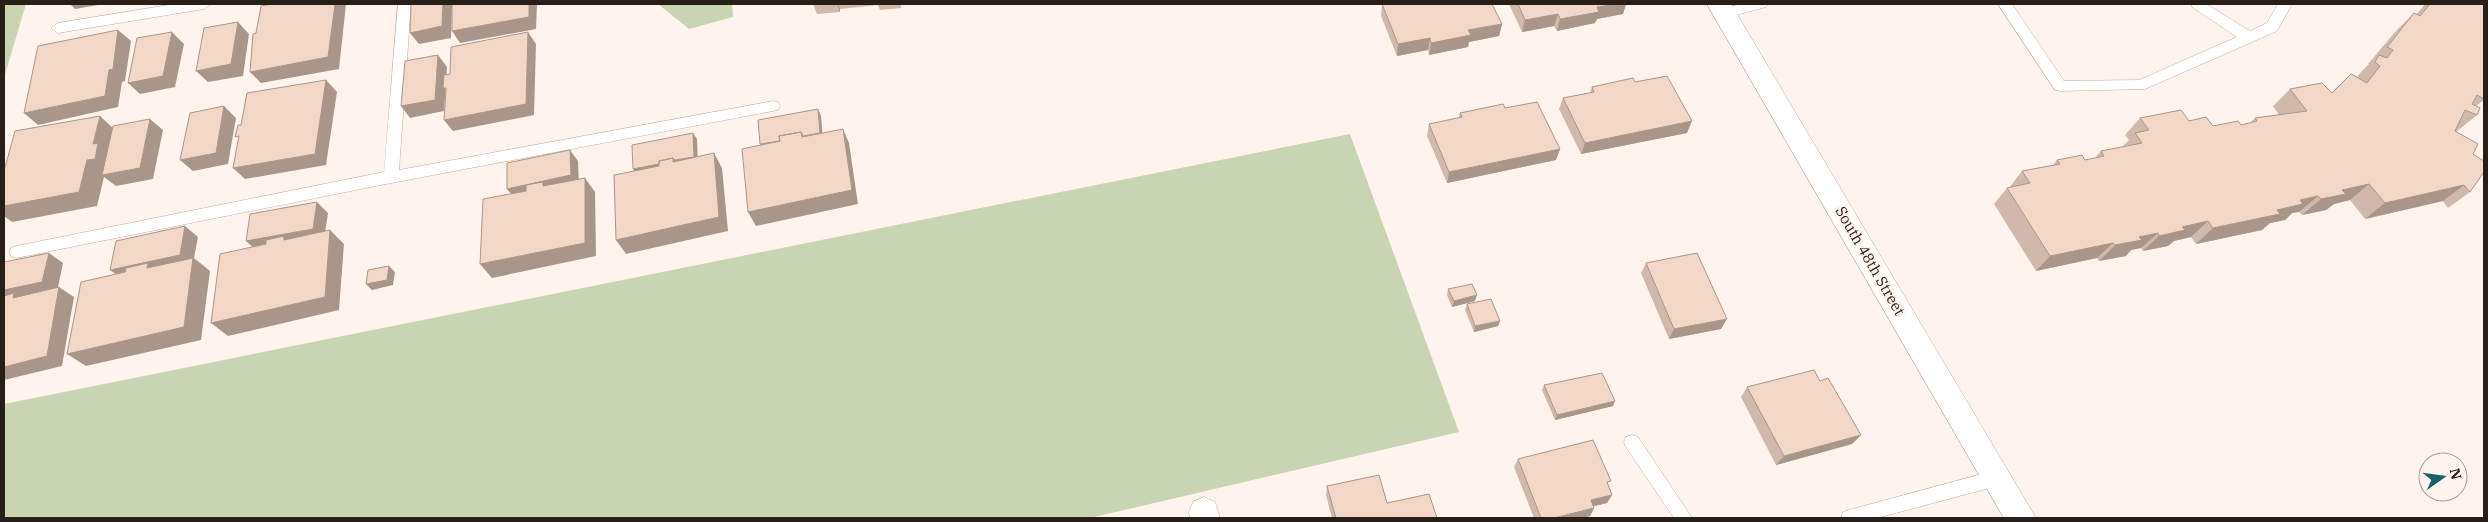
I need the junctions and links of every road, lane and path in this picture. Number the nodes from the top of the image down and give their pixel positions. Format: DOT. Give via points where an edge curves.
graph roads {
  1 [pos="204,4"];
  2 [pos="404,4"];
  3 [pos="1761,4"];
  4 [pos="2006,4"];
  5 [pos="2197,4"];
  6 [pos="2284,4"];
  7 [pos="1722,9"];
  8 [pos="58,28"];
  9 [pos="2249,37"];
  10 [pos="773,106"];
  11 [pos="391,177"];
  12 [pos="16,252"];
  13 [pos="1632,442"];
  14 [pos="1997,478"];
  15 [pos="1684,518"];
  16 [pos="1849,518"];
  17 [pos="2021,518"];
  1 -- 8 [label="lane"];
  2 -- 11 [label="lane"];
  3 -- 7 [label="lane"];
  4 -- 9 [label="lane" via="2060,86 2140,85"];
  5 -- 9 [label="lane"];
  6 -- 9 [label="lane" via="2272,27"];
  7 -- 14 [label="street, South 48th Street"];
  10 -- 11 [label="lane"];
  11 -- 12 [label="lane"];
  13 -- 15 [label="lane"];
  14 -- 16 [label="lane"];
  14 -- 17 [label="street, South 48th Street"];
}
